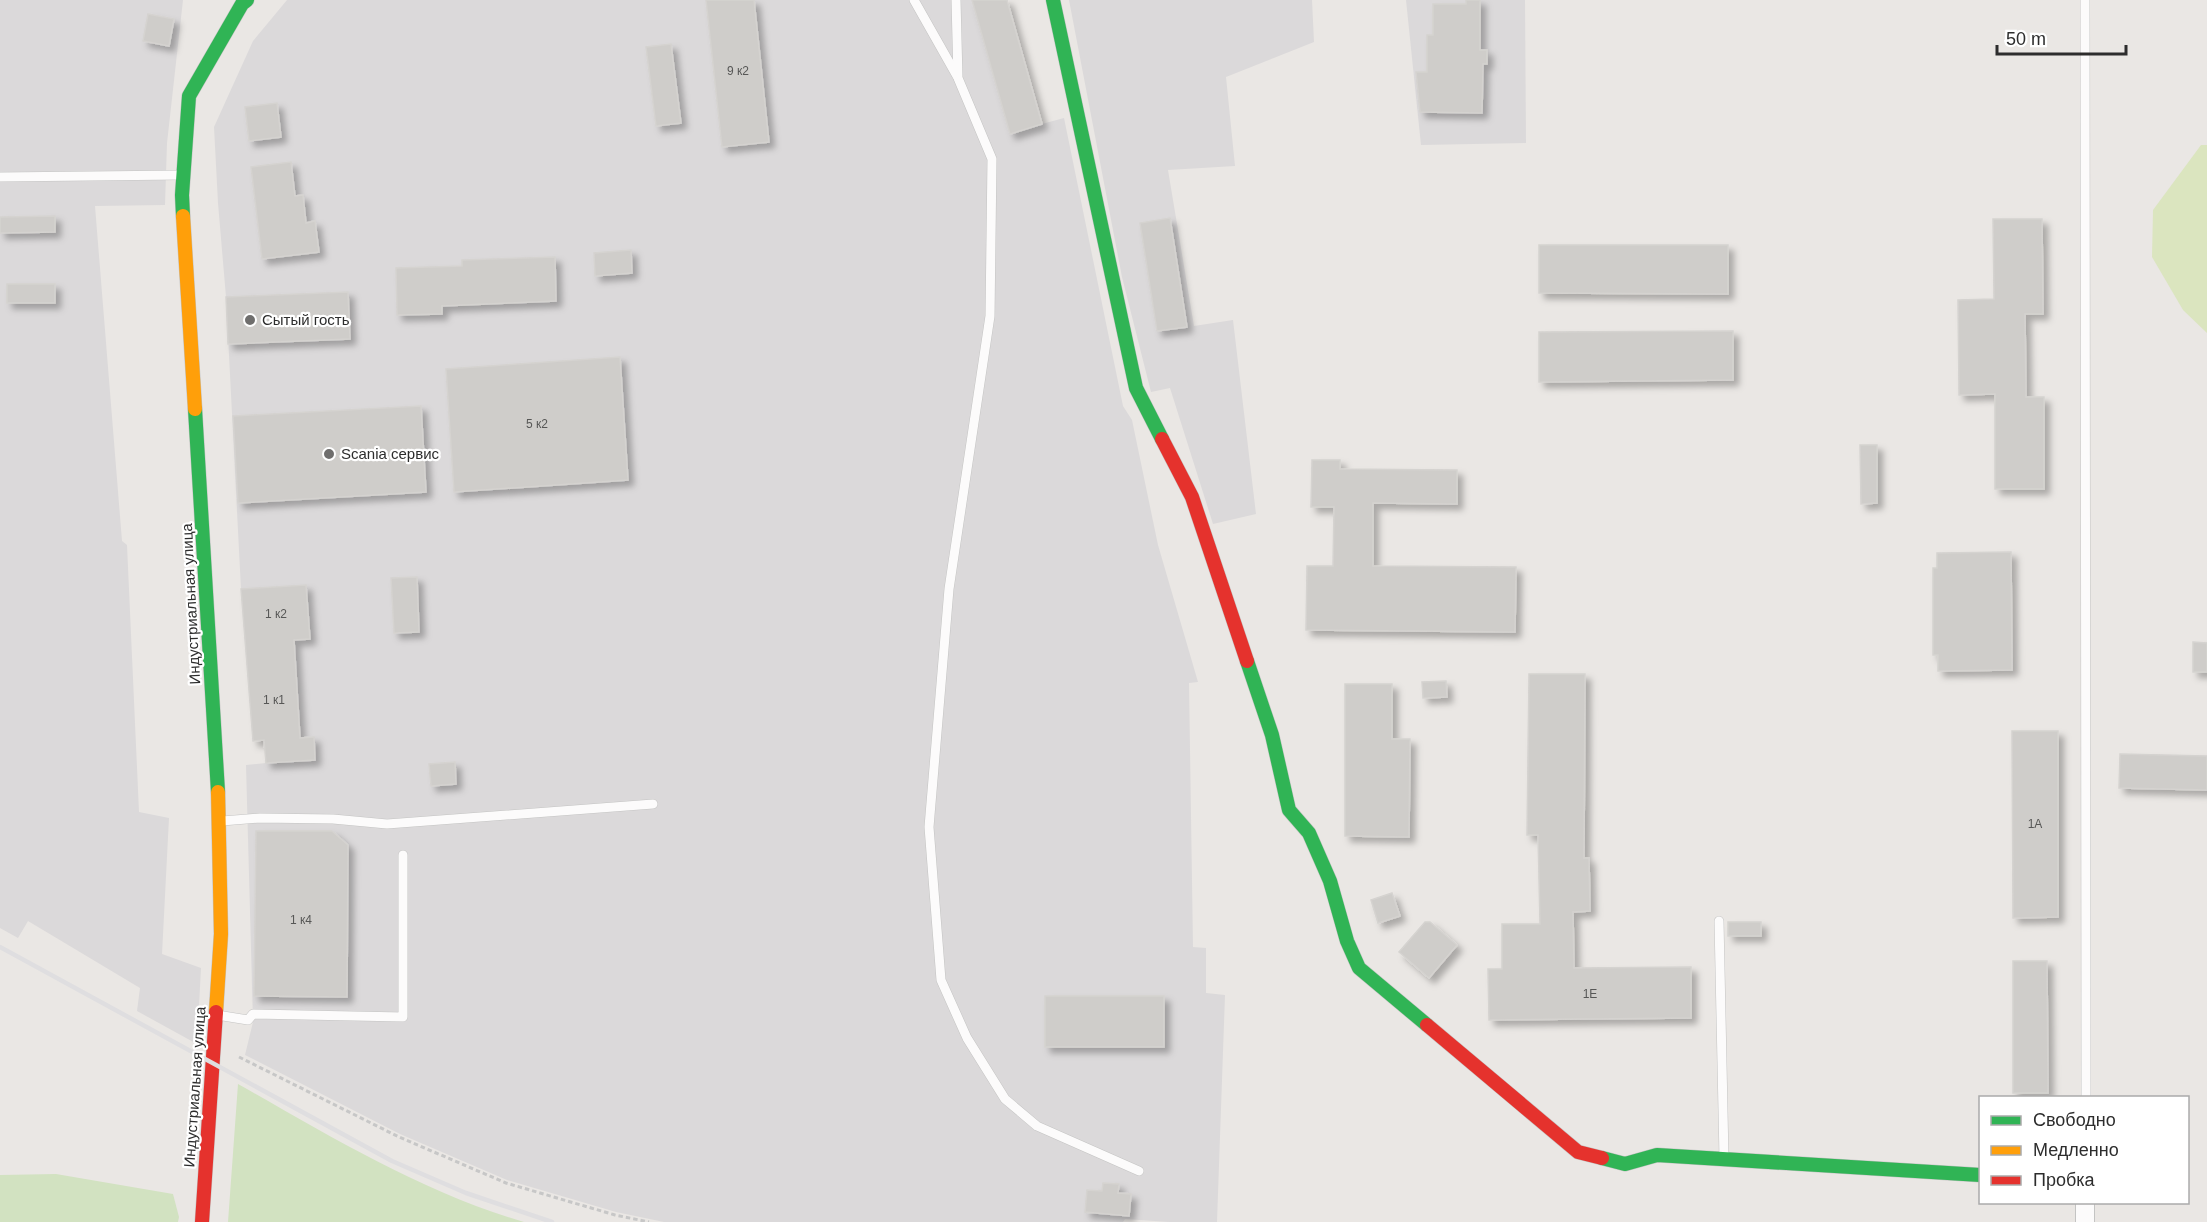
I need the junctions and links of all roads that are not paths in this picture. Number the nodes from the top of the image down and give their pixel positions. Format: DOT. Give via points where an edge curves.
graph roads {
  1 [pos="247,0"];
  2 [pos="914,0"];
  3 [pos="956,0"];
  4 [pos="1053,0"];
  5 [pos="2085,0"];
  6 [pos="958,78"];
  7 [pos="183,175"];
  8 [pos="0,177"];
  9 [pos="653,804"];
  10 [pos="220,821"];
  11 [pos="403,855"];
  12 [pos="1719,921"];
  13 [pos="217,1015"];
  14 [pos="2086,1096"];
  15 [pos="1724,1160"];
  16 [pos="1139,1171"];
  17 [pos="1979,1175"];
  18 [pos="2085,1204"];
  19 [pos="202,1222"];
  20 [pos="2085,1222"];
  1 -- 7 [label="street, Индустриальная улица" via="189,96"];
  2 -- 6 [label="lane"];
  3 -- 6 [label="lane"];
  4 -- 15 [label="street" via="1136,388 1192,497 1272,735 1289,810 1309,833 1330,881 1359,968 1578,1152 1625,1164 1657,1155"];
  5 -- 14 [label="lane"];
  6 -- 16 [label="lane" via="992,159 990,316 949,589 929,827 940,980 967,1038 1005,1099 1037,1126"];
  7 -- 8 [label="lane"];
  7 -- 10 [label="street, Индустриальная улица"];
  9 -- 10 [label="lane" via="387,824 333,819"];
  10 -- 13 [label="street, Индустриальная улица"];
  11 -- 13 [label="lane" via="403,1017 253,1014 248,1020"];
  12 -- 15 [label="lane"];
  13 -- 19 [label="street, Индустриальная улица"];
  15 -- 17 [label="street"];
  18 -- 20 [label="street"];
}
